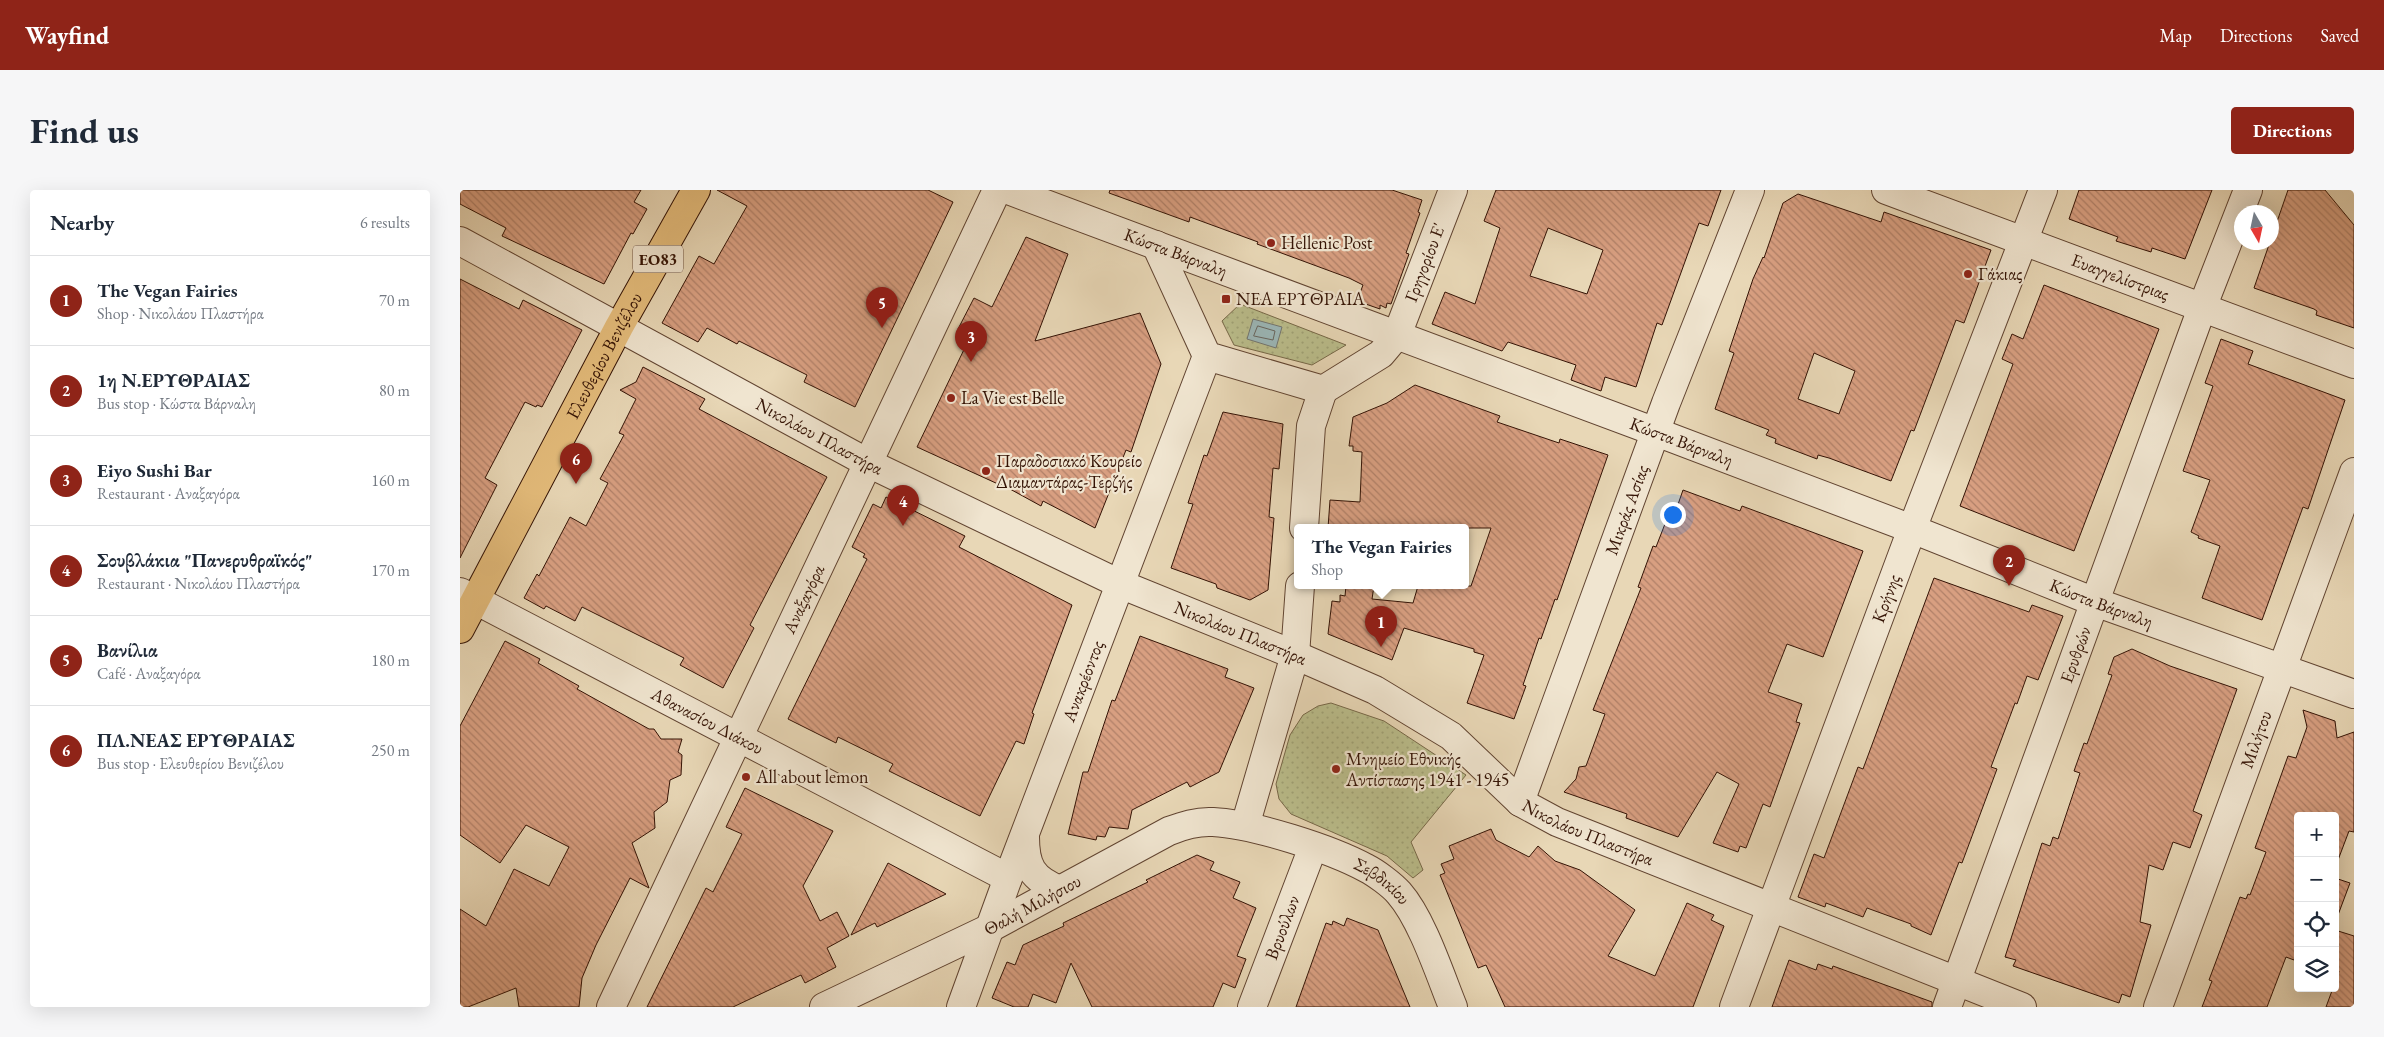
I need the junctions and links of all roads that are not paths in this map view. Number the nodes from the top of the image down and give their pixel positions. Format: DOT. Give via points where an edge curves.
graph roads {
  1 [pos="696,190"];
  2 [pos="997,190"];
  3 [pos="1008,190"];
  4 [pos="1453,190"];
  5 [pos="1750,190"];
  6 [pos="1886,190"];
  7 [pos="2043,190"];
  8 [pos="2248,190"];
  9 [pos="460,241"];
  10 [pos="2024,241"];
  11 [pos="1156,245"];
  12 [pos="2202,308"];
  13 [pos="619,328"];
  14 [pos="1397,335"];
  15 [pos="1207,356"];
  16 [pos="2354,364"];
  17 [pos="1323,390"];
  18 [pos="1656,432"];
  19 [pos="868,463"];
  20 [pos="2354,472"];
  21 [pos="1304,524"];
  22 [pos="1912,530"];
  23 [pos="1120,584"];
  24 [pos="1300,589"];
  25 [pos="468,596"];
  26 [pos="2095,602"];
  27 [pos="460,629"];
  28 [pos="1295,655"];
  29 [pos="2283,667"];
  30 [pos="2354,694"];
  31 [pos="740,737"];
  32 [pos="1520,802"];
  33 [pos="1245,826"];
  34 [pos="1025,837"];
  35 [pos="1313,847"];
  36 [pos="1008,878"];
  37 [pos="1060,890"];
  38 [pos="1770,909"];
  39 [pos="990,928"];
  40 [pos="1952,995"];
  41 [pos="611,1007"];
  42 [pos="824,1007"];
  43 [pos="962,1007"];
  44 [pos="1252,1007"];
  45 [pos="1453,1007"];
  46 [pos="1734,1007"];
  47 [pos="2022,1007"];
  48 [pos="2158,1007"];
  1 -- 13 [label="main road, Ελευθερίου Βενιζέλου / ΕΟ83"];
  2 -- 19 [label="street, Αναξαγόρα"];
  3 -- 11 [label="street, Κώστα Βάρναλη"];
  4 -- 14 [label="street, Γρηγορίου Ε'"];
  5 -- 18 [label="street, Μικράς Ασίας"];
  6 -- 10 [label="street, Ευαγγελίστριας"];
  7 -- 10 [label="street, Κρήνης"];
  8 -- 12 [label="street, Ερυθρών"];
  9 -- 13 [label="street, Νικολάου Πλαστήρα"];
  10 -- 12 [label="street, Ευαγγελίστριας"];
  10 -- 22 [label="street, Κρήνης"];
  11 -- 14 [label="street, Κώστα Βάρναλη"];
  11 -- 15 [label="street"];
  12 -- 16 [label="street, Ευαγγελίστριας"];
  12 -- 26 [label="street, Ερυθρών"];
  13 -- 19 [label="street, Νικολάου Πλαστήρα"];
  13 -- 25 [label="main road, Ελευθερίου Βενιζέλου / ΕΟ83"];
  14 -- 17 [label="street, Γρηγορίου Ε'" via="1381,354"];
  14 -- 18 [label="street, Κώστα Βάρναλη"];
  15 -- 17 [label="street"];
  15 -- 23 [label="street, Ανακρέοντος"];
  17 -- 21 [label="street" via="1310,426"];
  18 -- 22 [label="street, Κώστα Βάρναλη"];
  18 -- 32 [label="street, Μικράς Ασίας"];
  19 -- 23 [label="street, Νικολάου Πλαστήρα"];
  19 -- 31 [label="street, Αναξαγόρα"];
  20 -- 29 [label="street, Μιλήτου"];
  22 -- 26 [label="street, Κώστα Βάρναλη"];
  22 -- 38 [label="street, Κρήνης"];
  23 -- 28 [label="street, Νικολάου Πλαστήρα"];
  23 -- 34 [label="street, Ανακρέοντος"];
  24 -- 28 [label="street"];
  25 -- 27 [label="main road, Ελευθερίου Βενιζέλου / ΕΟ83"];
  25 -- 31 [label="street, Αθανασίου Διάκου"];
  26 -- 29 [label="street, Κώστα Βάρναλη"];
  26 -- 40 [label="street, Ερυθρών"];
  28 -- 32 [label="street, Νικολάου Πλαστήρα" via="1375,690 1451,736"];
  28 -- 33 [label="street"];
  29 -- 30 [label="street, Κώστα Βάρναλη"];
  29 -- 48 [label="street, Μιλήτου"];
  31 -- 36 [label="street, Αθανασίου Διάκου"];
  31 -- 41 [label="street, Αναξαγόρα"];
  32 -- 38 [label="street, Νικολάου Πλαστήρα" via="1557,822"];
  33 -- 35 [label="street, Σεβδικίου"];
  33 -- 37 [label="street, Θαλή Μιλήσιου" via="1212,822 1189,824 1169,831"];
  34 -- 36 [label="street, Ανακρέοντος"];
  34 -- 37 [label="street" via="1028,866 1038,878"];
  35 -- 44 [label="street, Βρυούλων"];
  35 -- 45 [label="street, Σεβδικίου" via="1367,868 1399,893 1420,928"];
  36 -- 39 [label="street, Ανακρέοντος"];
  37 -- 39 [label="street, Θαλή Μιλήσιου"];
  38 -- 40 [label="street, Νικολάου Πλαστήρα"];
  38 -- 46 [label="street, Κρήνης"];
  39 -- 42 [label="street, Θαλή Μιλήσιου"];
  39 -- 43 [label="street, Ανακρέοντος"];
  40 -- 47 [label="street, Νικολάου Πλαστήρα"];
}
